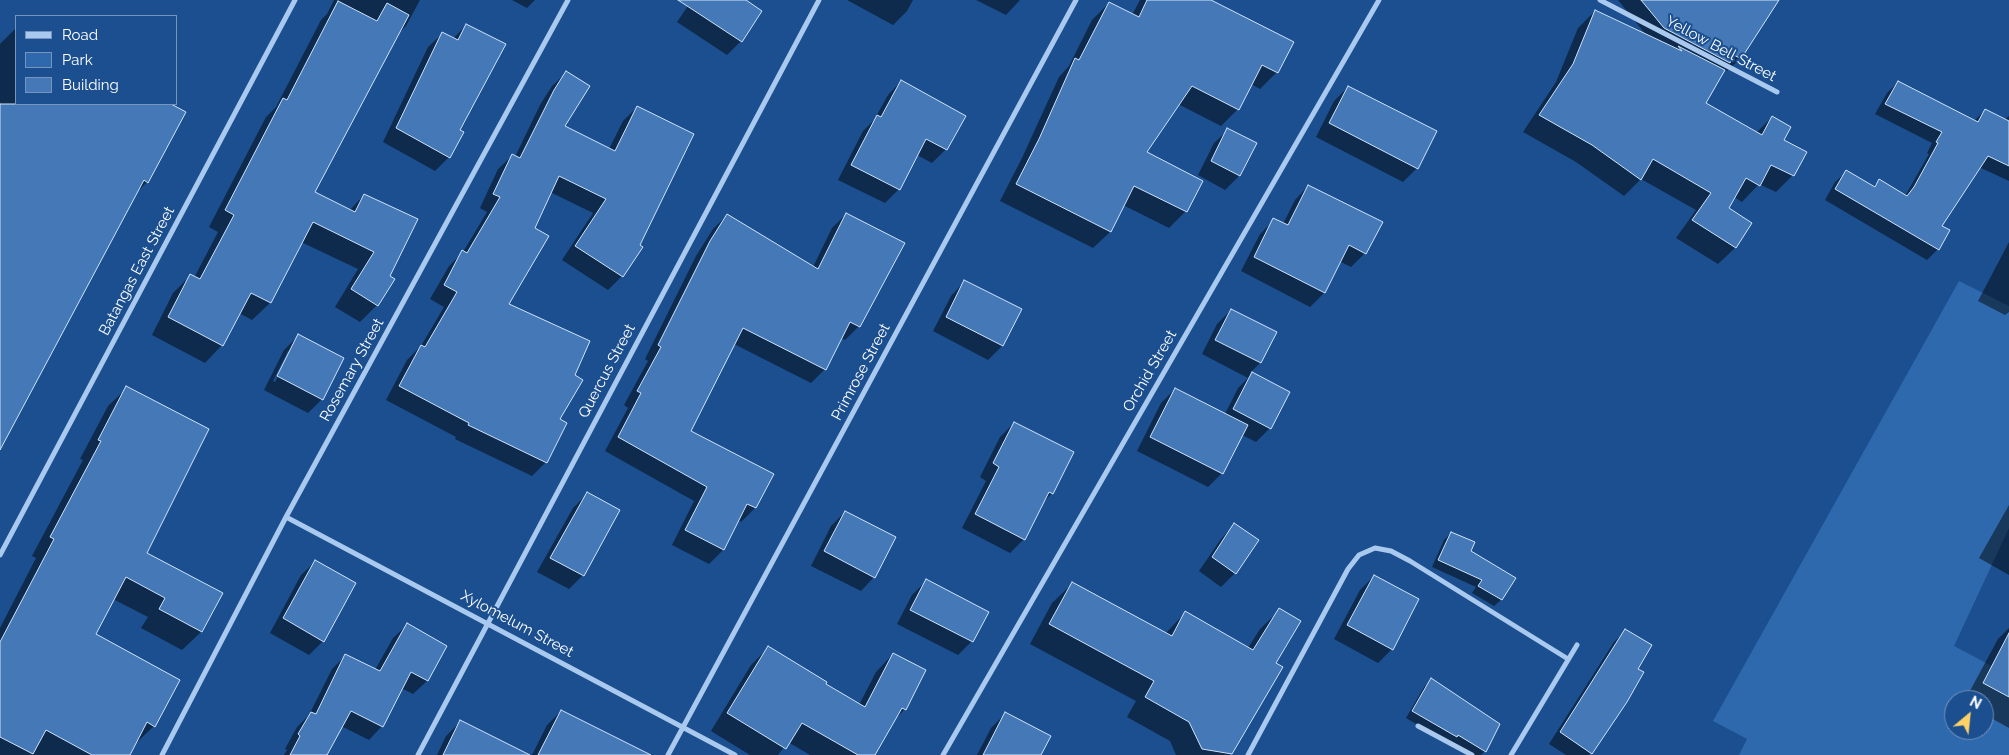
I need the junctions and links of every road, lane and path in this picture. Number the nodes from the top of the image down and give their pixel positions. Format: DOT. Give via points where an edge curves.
graph roads {
  1 [pos="295,0"];
  2 [pos="568,0"];
  3 [pos="819,0"];
  4 [pos="1076,0"];
  5 [pos="1379,0"];
  6 [pos="1600,0"];
  7 [pos="1777,92"];
  8 [pos="286,517"];
  9 [pos="0,555"];
  10 [pos="487,622"];
  11 [pos="1577,645"];
  12 [pos="1568,659"];
  13 [pos="683,726"];
  14 [pos="1418,726"];
  15 [pos="162,755"];
  16 [pos="418,755"];
  17 [pos="668,755"];
  18 [pos="735,755"];
  19 [pos="943,755"];
  20 [pos="1248,755"];
  21 [pos="1472,755"];
  22 [pos="1511,755"];
  1 -- 9 [label="street, Batangas East Street"];
  2 -- 8 [label="street, Rosemary Street"];
  3 -- 10 [label="street, Quercus Street"];
  4 -- 13 [label="street, Primrose Street"];
  5 -- 19 [label="street, Orchid Street"];
  6 -- 7 [label="street, Yellow Bell Street"];
  8 -- 10 [label="street, Xylomelum Street"];
  8 -- 15 [label="street, Rosemary Street"];
  10 -- 13 [label="street, Xylomelum Street"];
  10 -- 16 [label="street, Quercus Street"];
  11 -- 12 [label="street"];
  12 -- 20 [label="street" via="1410,561 1391,551 1375,548 1359,555 1348,569"];
  12 -- 22 [label="street"];
  13 -- 17 [label="street, Primrose Street"];
  13 -- 18 [label="street, Xylomelum Street"];
  14 -- 21 [label="street"];
}
